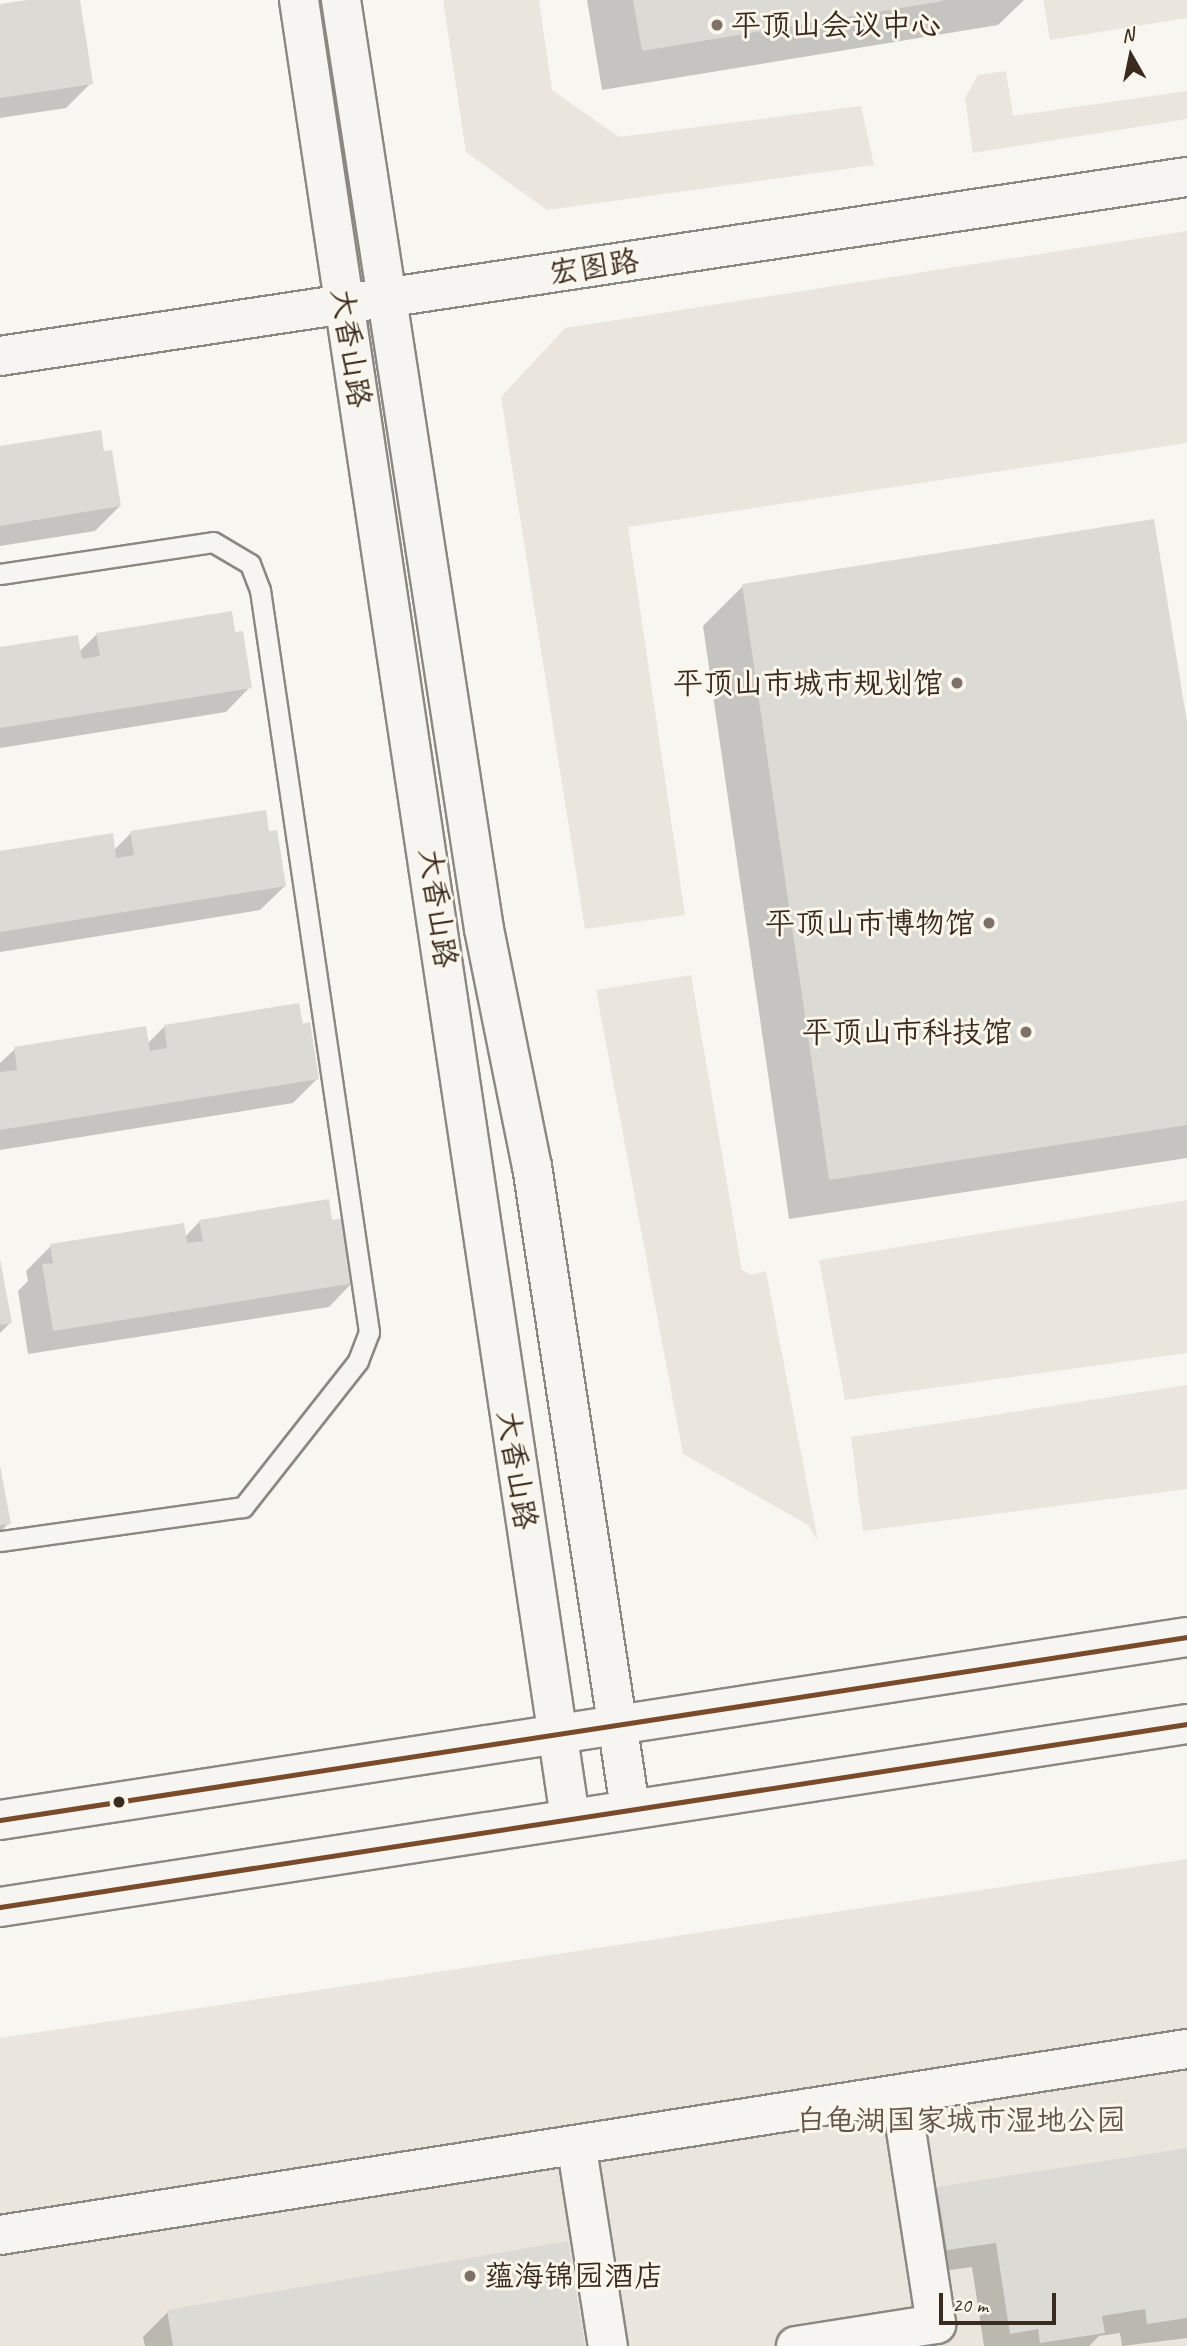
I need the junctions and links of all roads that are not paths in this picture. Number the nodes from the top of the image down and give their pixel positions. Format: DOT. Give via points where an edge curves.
graph roads {
  1 [pos="299,0"];
  2 [pos="341,0"];
  3 [pos="1187,177"];
  4 [pos="384,298"];
  5 [pos="344,304"];
  6 [pos="0,356"];
  7 [pos="0,574"];
  8 [pos="0,1541"];
  9 [pos="1187,1637"];
  10 [pos="618,1724"];
  11 [pos="1187,1724"];
  12 [pos="558,1733"];
  13 [pos="630,1808"];
  14 [pos="570,1817"];
  15 [pos="0,1820"];
  16 [pos="0,1907"];
  17 [pos="1187,2049"];
  18 [pos="901,2098"];
  19 [pos="577,2149"];
  20 [pos="0,2235"];
  21 [pos="608,2346"];
  22 [pos="796,2346"];
  1 -- 5 [label="main road, 大香山路"];
  2 -- 4 [label="main road, 大香山路"];
  3 -- 4 [label="main road, 宏图路"];
  4 -- 5 [label="main road, 宏图路"];
  4 -- 10 [label="main road, 大香山路" via="484,929 532,1166"];
  5 -- 6 [label="main road, 宏图路"];
  5 -- 12 [label="main road, 大香山路"];
  7 -- 8 [label="lane" via="213,542 250,564 260,590 369,1332 358,1361 243,1507"];
  9 -- 10 [label="main road"];
  10 -- 12 [label="main road"];
  10 -- 13 [label="main road, 大香山路"];
  11 -- 13 [label="main road"];
  12 -- 14 [label="main road, 大香山路"];
  12 -- 15 [label="main road"];
  13 -- 14 [label="main road"];
  14 -- 16 [label="main road"];
  17 -- 18 [label="main road"];
  18 -- 19 [label="main road"];
  18 -- 22 [label="main road" via="936,2324"];
  19 -- 20 [label="main road"];
  19 -- 21 [label="main road"];
}
